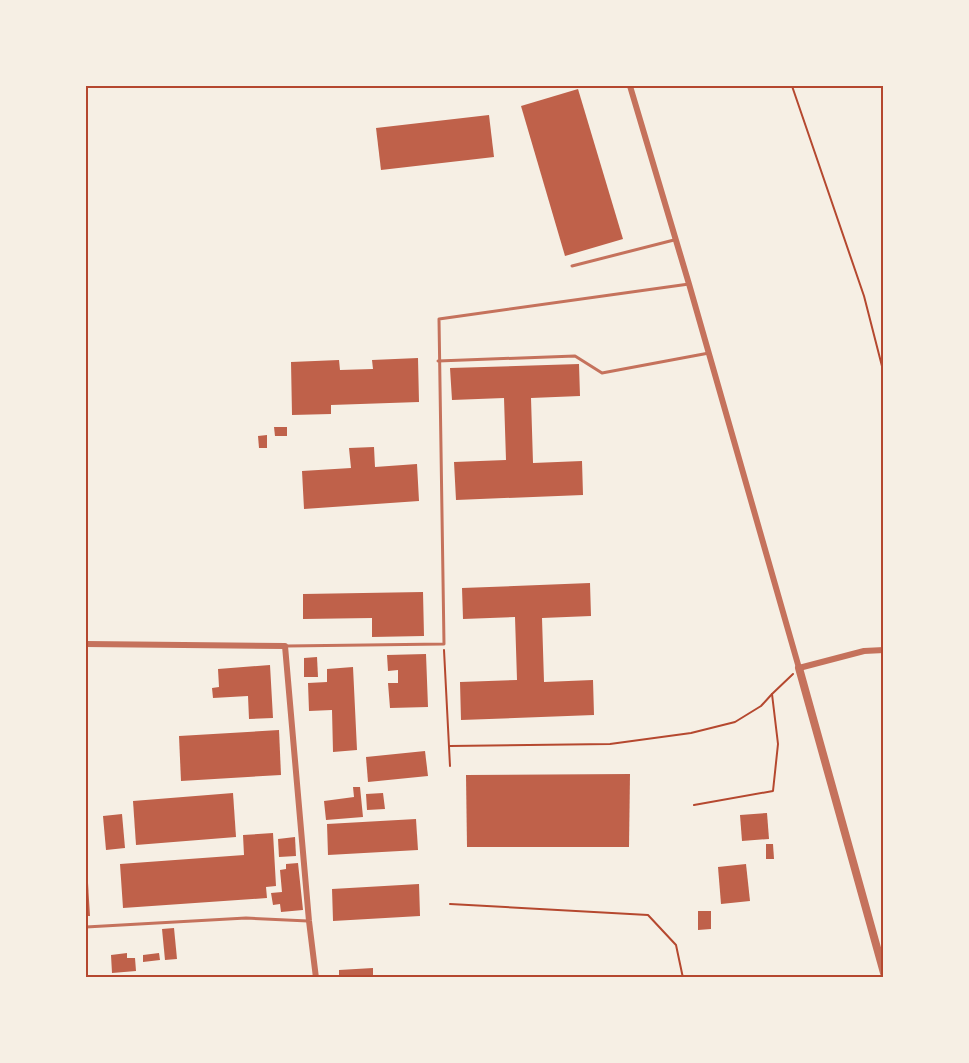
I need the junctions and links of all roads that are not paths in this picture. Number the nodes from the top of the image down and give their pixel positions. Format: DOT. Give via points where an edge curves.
graph roads {
  1 [pos="630,86"];
  2 [pos="676,240"];
  3 [pos="572,266"];
  4 [pos="689,284"];
  5 [pos="709,353"];
  6 [pos="438,361"];
  7 [pos="86,644"];
  8 [pos="285,646"];
  9 [pos="884,650"];
  10 [pos="799,668"];
  11 [pos="309,921"];
  12 [pos="86,927"];
  13 [pos="884,973"];
  14 [pos="316,978"];
  1 -- 2 [label="street"];
  2 -- 3 [label="lane"];
  2 -- 4 [label="street"];
  4 -- 5 [label="street"];
  4 -- 6 [label="lane" via="439,319"];
  5 -- 6 [label="lane" via="603,373 574,356"];
  5 -- 10 [label="street"];
  6 -- 8 [label="lane" via="444,644"];
  7 -- 8 [label="street"];
  8 -- 11 [label="street"];
  9 -- 10 [label="street" via="864,651"];
  10 -- 13 [label="street"];
  11 -- 12 [label="lane" via="246,918"];
  11 -- 14 [label="street"];
}
